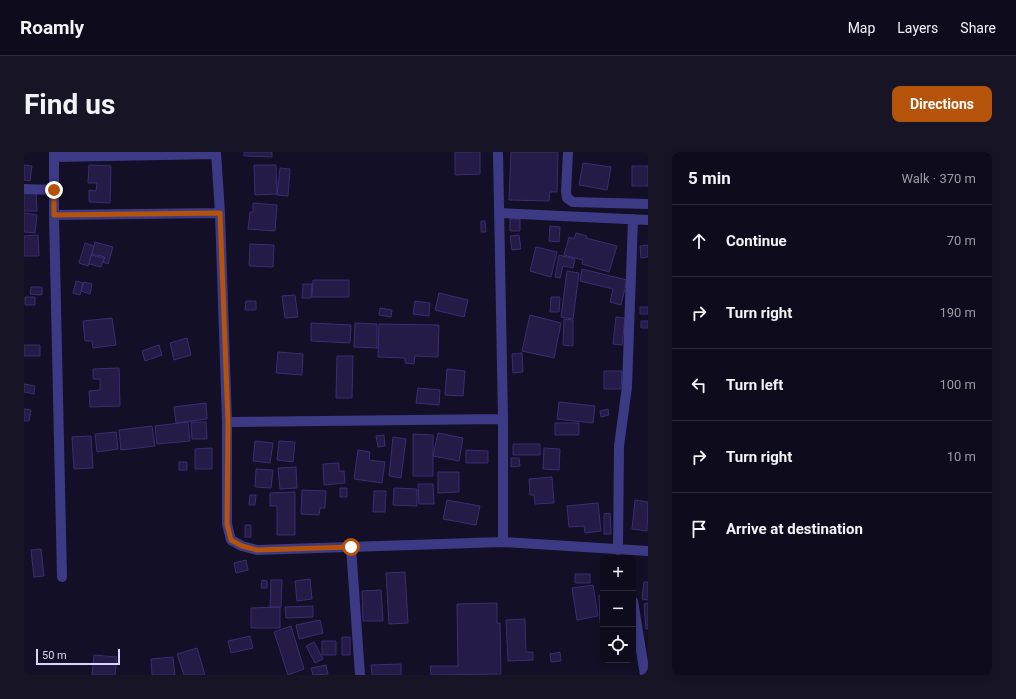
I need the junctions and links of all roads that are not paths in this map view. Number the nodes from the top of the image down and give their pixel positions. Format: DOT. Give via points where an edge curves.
graph roads {
  1 [pos="498,152"];
  2 [pos="568,152"];
  3 [pos="216,153"];
  4 [pos="54,154"];
  5 [pos="24,189"];
  6 [pos="54,190"];
  7 [pos="648,204"];
  8 [pos="220,213"];
  9 [pos="499,213"];
  10 [pos="54,215"];
  11 [pos="633,219"];
  12 [pos="648,220"];
  13 [pos="503,419"];
  14 [pos="228,422"];
  15 [pos="503,542"];
  16 [pos="351,547"];
  17 [pos="648,551"];
  18 [pos="623,553"];
  19 [pos="62,577"];
  20 [pos="636,620"];
  21 [pos="360,675"];
  22 [pos="645,675"];
  1 -- 9 [label="street"];
  2 -- 7 [label="street" via="566,192 567,198 573,202"];
  3 -- 4 [label="street"];
  3 -- 8 [label="street"];
  4 -- 6 [label="street"];
  5 -- 6 [label="street"];
  6 -- 10 [label="street"];
  8 -- 10 [label="street"];
  8 -- 14 [label="street"];
  9 -- 11 [label="street"];
  9 -- 13 [label="street"];
  10 -- 19 [label="street"];
  11 -- 12 [label="street"];
  11 -- 18 [label="street" via="627,387 620,446"];
  13 -- 14 [label="street"];
  13 -- 15 [label="street"];
  14 -- 16 [label="street" via="227,524 231,540 257,550"];
  15 -- 16 [label="street"];
  15 -- 18 [label="street"];
  16 -- 21 [label="street"];
  17 -- 18 [label="street"];
  20 -- 22 [label="street"];
}
